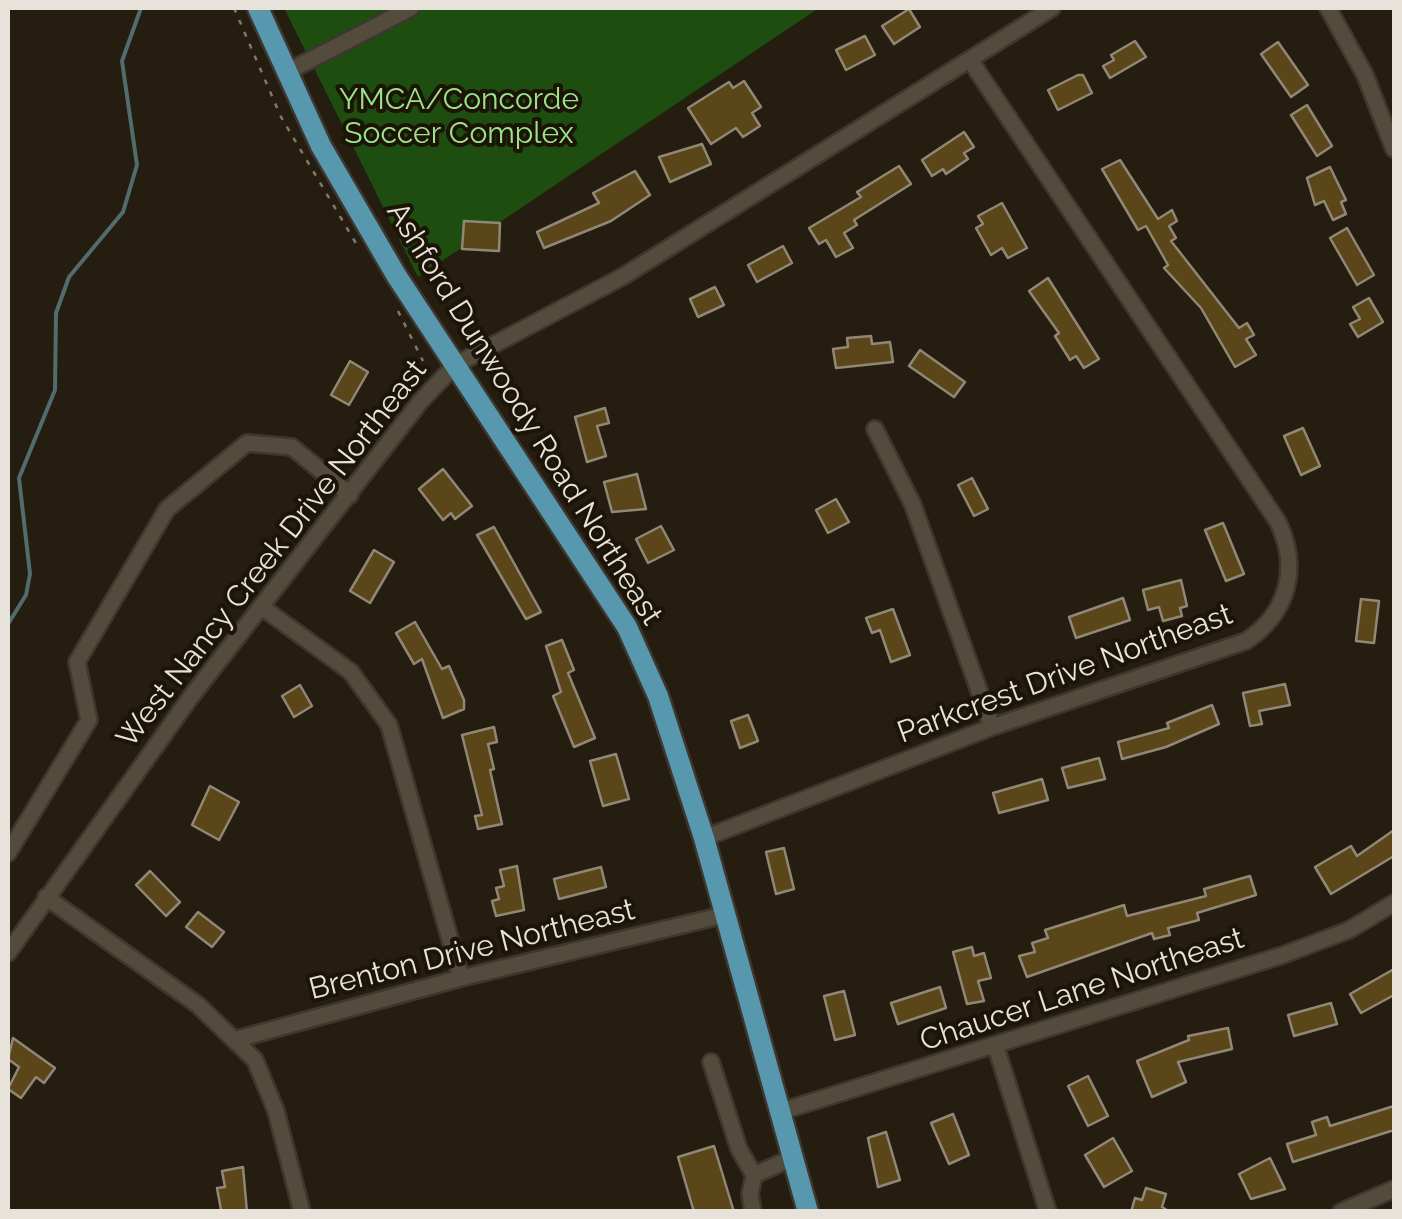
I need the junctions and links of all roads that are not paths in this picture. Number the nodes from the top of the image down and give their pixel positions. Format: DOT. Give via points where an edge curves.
graph roads {
  1 [pos="258,8"];
  2 [pos="412,8"];
  3 [pos="1052,8"];
  4 [pos="1328,8"];
  5 [pos="970,60"];
  6 [pos="287,72"];
  7 [pos="1394,148"];
  8 [pos="455,365"];
  9 [pos="875,429"];
  10 [pos="350,495"];
  11 [pos="263,608"];
  12 [pos="992,728"];
  13 [pos="704,838"];
  14 [pos="8,853"];
  15 [pos="46,897"];
  16 [pos="1394,903"];
  17 [pos="724,914"];
  18 [pos="8,953"];
  19 [pos="461,978"];
  20 [pos="234,1040"];
  21 [pos="996,1047"];
  22 [pos="711,1062"];
  23 [pos="779,1112"];
  24 [pos="792,1158"];
  25 [pos="754,1175"];
  26 [pos="1394,1188"];
  27 [pos="302,1212"];
  28 [pos="753,1212"];
  29 [pos="808,1212"];
  30 [pos="1048,1212"];
  31 [pos="1341,1212"];
  1 -- 6 [label="main road, Ashford Dunwoody Road Northeast"];
  2 -- 6 [label="street"];
  3 -- 5 [label="street, West Nancy Creek Drive Northeast"];
  4 -- 7 [label="street"];
  5 -- 8 [label="street, West Nancy Creek Drive Northeast" via="622,277"];
  5 -- 12 [label="street, Parkcrest Drive Northeast" via="1278,522 1289,566 1280,610 1246,640"];
  6 -- 8 [label="main road, Ashford Dunwoody Road Northeast" via="321,146"];
  8 -- 10 [label="street, West Nancy Creek Drive Northeast"];
  8 -- 13 [label="main road, Ashford Dunwoody Road Northeast" via="627,627 658,696"];
  9 -- 12 [label="street" via="913,505"];
  10 -- 11 [label="street, West Nancy Creek Drive Northeast"];
  10 -- 14 [label="street" via="292,447 247,442 167,509 77,662 89,720"];
  11 -- 15 [label="street, West Nancy Creek Drive Northeast"];
  11 -- 19 [label="street" via="352,672 389,726"];
  12 -- 13 [label="street, Parkcrest Drive Northeast"];
  13 -- 17 [label="main road, Ashford Dunwoody Road Northeast"];
  15 -- 18 [label="street, West Nancy Creek Drive Northeast"];
  15 -- 20 [label="street" via="185,996"];
  16 -- 21 [label="street, Chaucer Lane Northeast" via="1350,930 1283,955"];
  17 -- 19 [label="street, Brenton Drive Northeast"];
  17 -- 23 [label="main road, Ashford Dunwoody Road Northeast"];
  19 -- 20 [label="street, Brenton Drive Northeast"];
  20 -- 27 [label="street" via="256,1060"];
  21 -- 23 [label="street, Chaucer Lane Northeast"];
  21 -- 30 [label="street"];
  22 -- 25 [label="street"];
  23 -- 24 [label="main road, Ashford Dunwoody Road Northeast"];
  24 -- 25 [label="street"];
  24 -- 29 [label="main road, Ashford Dunwoody Road Northeast"];
  25 -- 28 [label="street"];
  26 -- 31 [label="street"];
}
